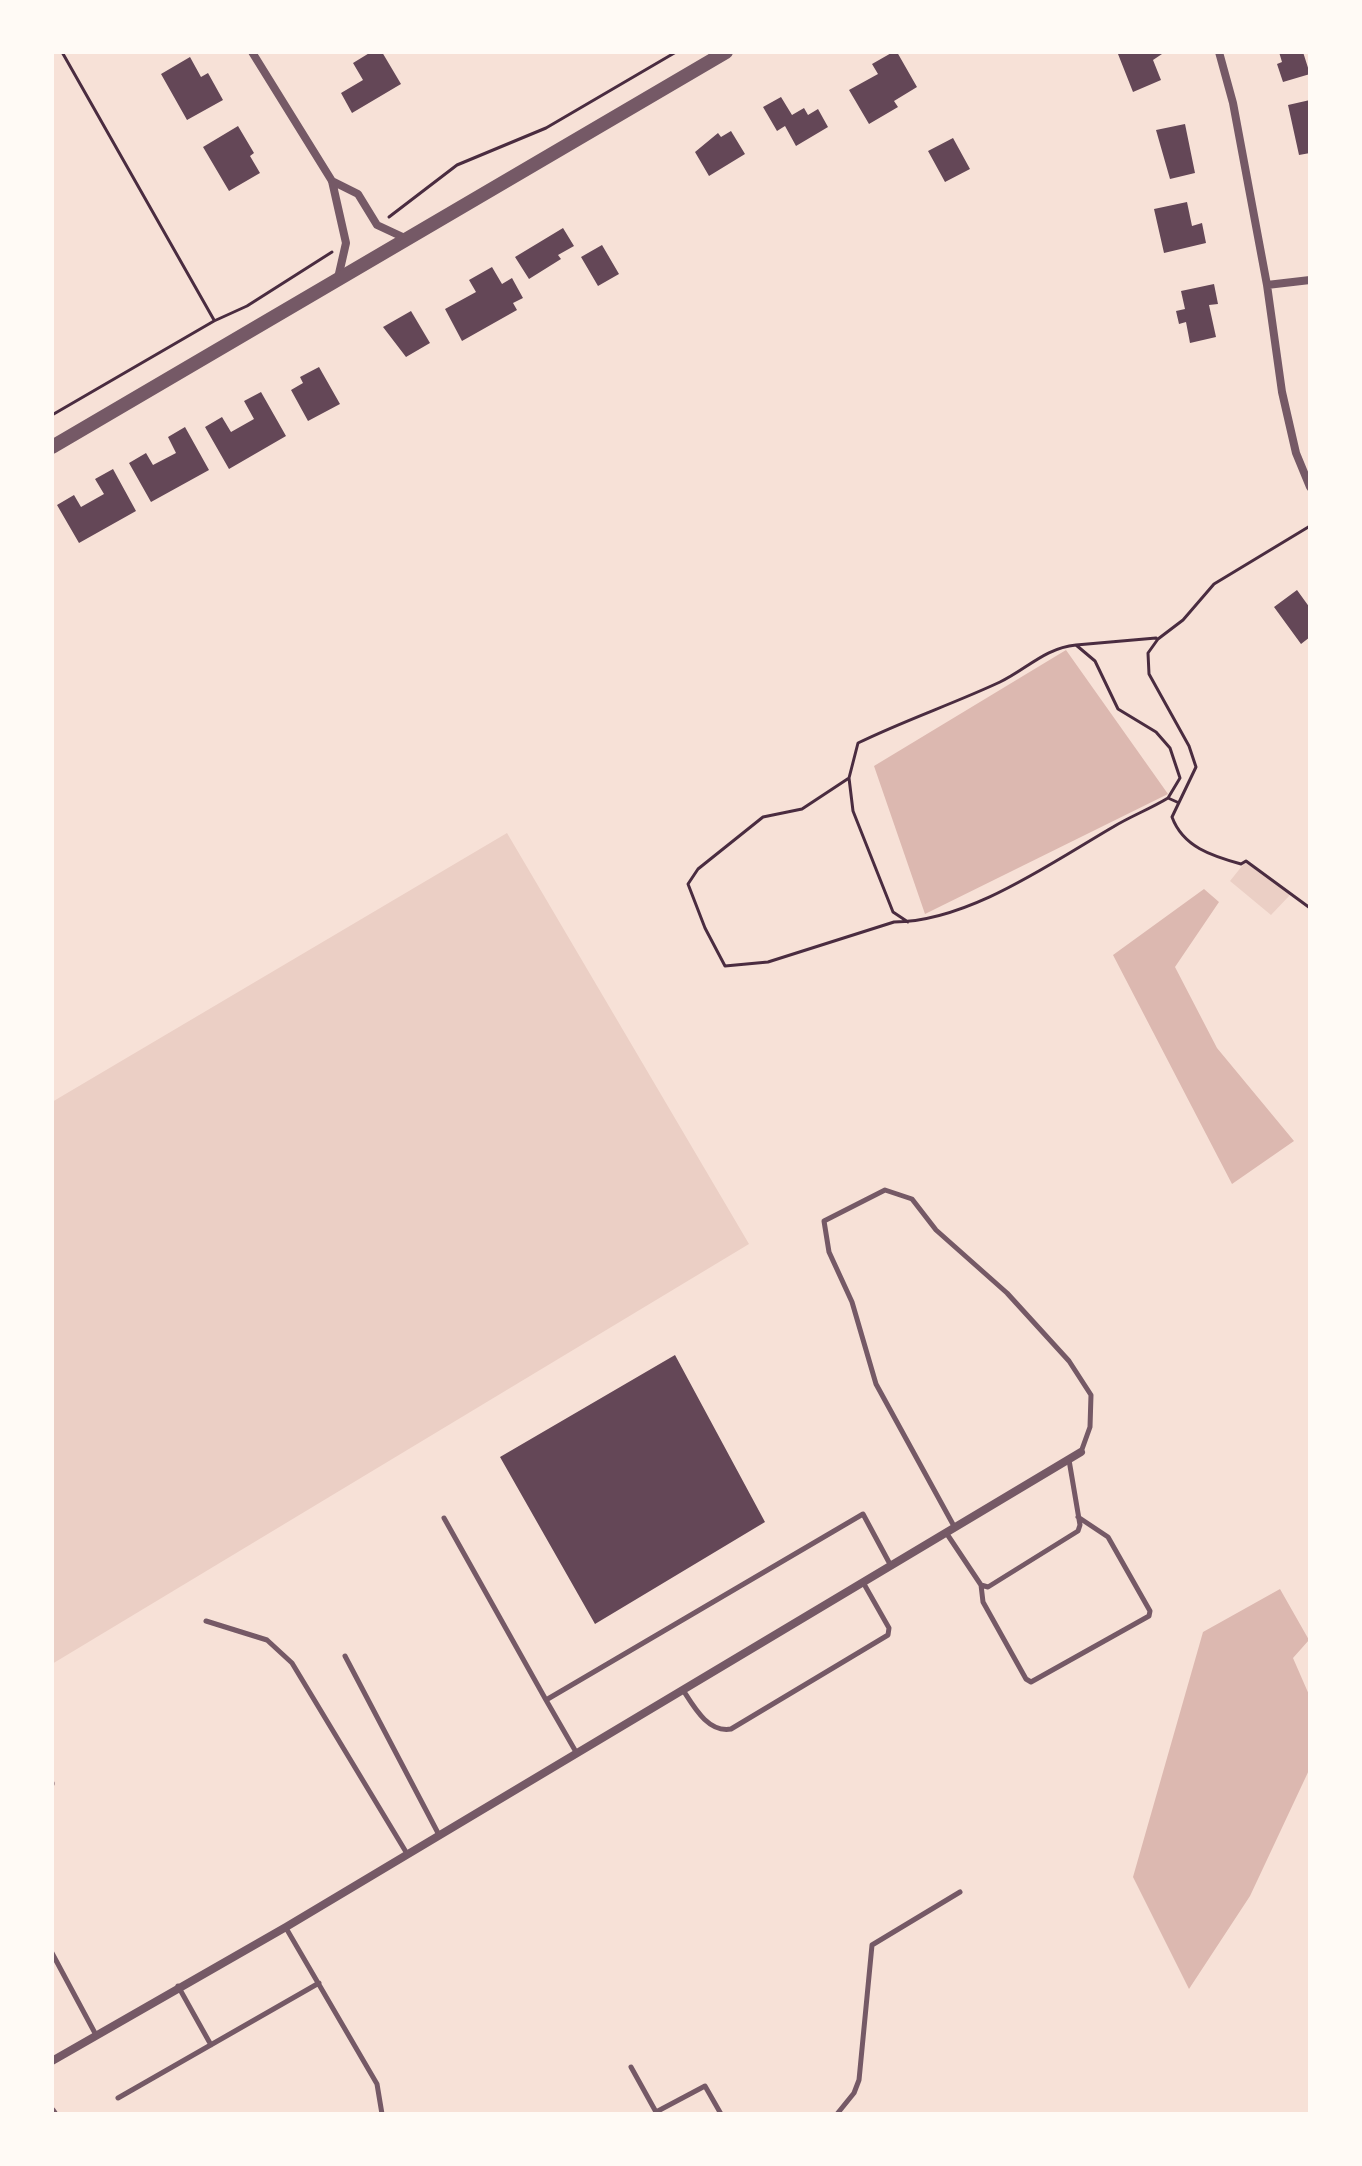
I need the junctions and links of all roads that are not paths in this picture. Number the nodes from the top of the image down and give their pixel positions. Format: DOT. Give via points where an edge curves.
graph roads {
  1 [pos="252,52"];
  2 [pos="726,52"];
  3 [pos="1219,52"];
  4 [pos="332,181"];
  5 [pos="407,239"];
  6 [pos="338,280"];
  7 [pos="1310,280"];
  8 [pos="1267,285"];
  9 [pos="52,447"];
  10 [pos="1310,487"];
  11 [pos="1081,1452"];
  12 [pos="1069,1460"];
  13 [pos="1078,1517"];
  14 [pos="444,1518"];
  15 [pos="951,1531"];
  16 [pos="892,1567"];
  17 [pos="864,1584"];
  18 [pos="981,1585"];
  19 [pos="206,1621"];
  20 [pos="345,1656"];
  21 [pos="683,1690"];
  22 [pos="546,1700"];
  23 [pos="576,1752"];
  24 [pos="438,1833"];
  25 [pos="406,1852"];
  26 [pos="960,1892"];
  27 [pos="286,1927"];
  28 [pos="52,1953"];
  29 [pos="319,1983"];
  30 [pos="178,1986"];
  31 [pos="96,2035"];
  32 [pos="211,2045"];
  33 [pos="52,2061"];
  34 [pos="631,2067"];
  35 [pos="118,2098"];
  36 [pos="382,2114"];
  37 [pos="721,2114"];
  38 [pos="837,2114"];
  1 -- 4 [label="street"];
  2 -- 5 [label="street"];
  3 -- 8 [label="street"];
  4 -- 5 [label="street" via="358,194 377,225"];
  4 -- 6 [label="street" via="346,243"];
  5 -- 6 [label="street"];
  6 -- 9 [label="street"];
  7 -- 8 [label="street"];
  8 -- 10 [label="street" via="1282,392"];
  11 -- 12 [label="street"];
  11 -- 15 [label="lane" via="1090,1427 1091,1395 1069,1361 1007,1293 936,1230 912,1199 885,1190 824,1221 829,1252 852,1302 876,1384"];
  12 -- 13 [label="lane"];
  12 -- 15 [label="street"];
  13 -- 18 [label="lane" via="1078,1531 1071,1538 988,1587"];
  13 -- 18 [label="lane" via="1108,1537 1149,1616 1031,1682 983,1602"];
  14 -- 22 [label="lane"];
  15 -- 16 [label="street"];
  15 -- 18 [label="lane"];
  16 -- 17 [label="street"];
  16 -- 22 [label="lane" via="863,1514"];
  17 -- 21 [label="street"];
  17 -- 21 [label="lane" via="888,1635 731,1729 701,1718"];
  19 -- 25 [label="lane" via="267,1640 292,1663"];
  20 -- 24 [label="lane"];
  21 -- 23 [label="street"];
  22 -- 23 [label="lane"];
  23 -- 24 [label="street"];
  24 -- 25 [label="street"];
  25 -- 27 [label="street"];
  26 -- 38 [label="lane" via="872,1945 859,2080"];
  27 -- 29 [label="lane"];
  27 -- 30 [label="street"];
  28 -- 31 [label="lane"];
  29 -- 32 [label="lane"];
  29 -- 36 [label="lane" via="377,2084"];
  30 -- 31 [label="street"];
  30 -- 32 [label="lane"];
  31 -- 33 [label="street"];
  32 -- 35 [label="lane"];
  34 -- 37 [label="lane" via="656,2112 705,2086"];
}
